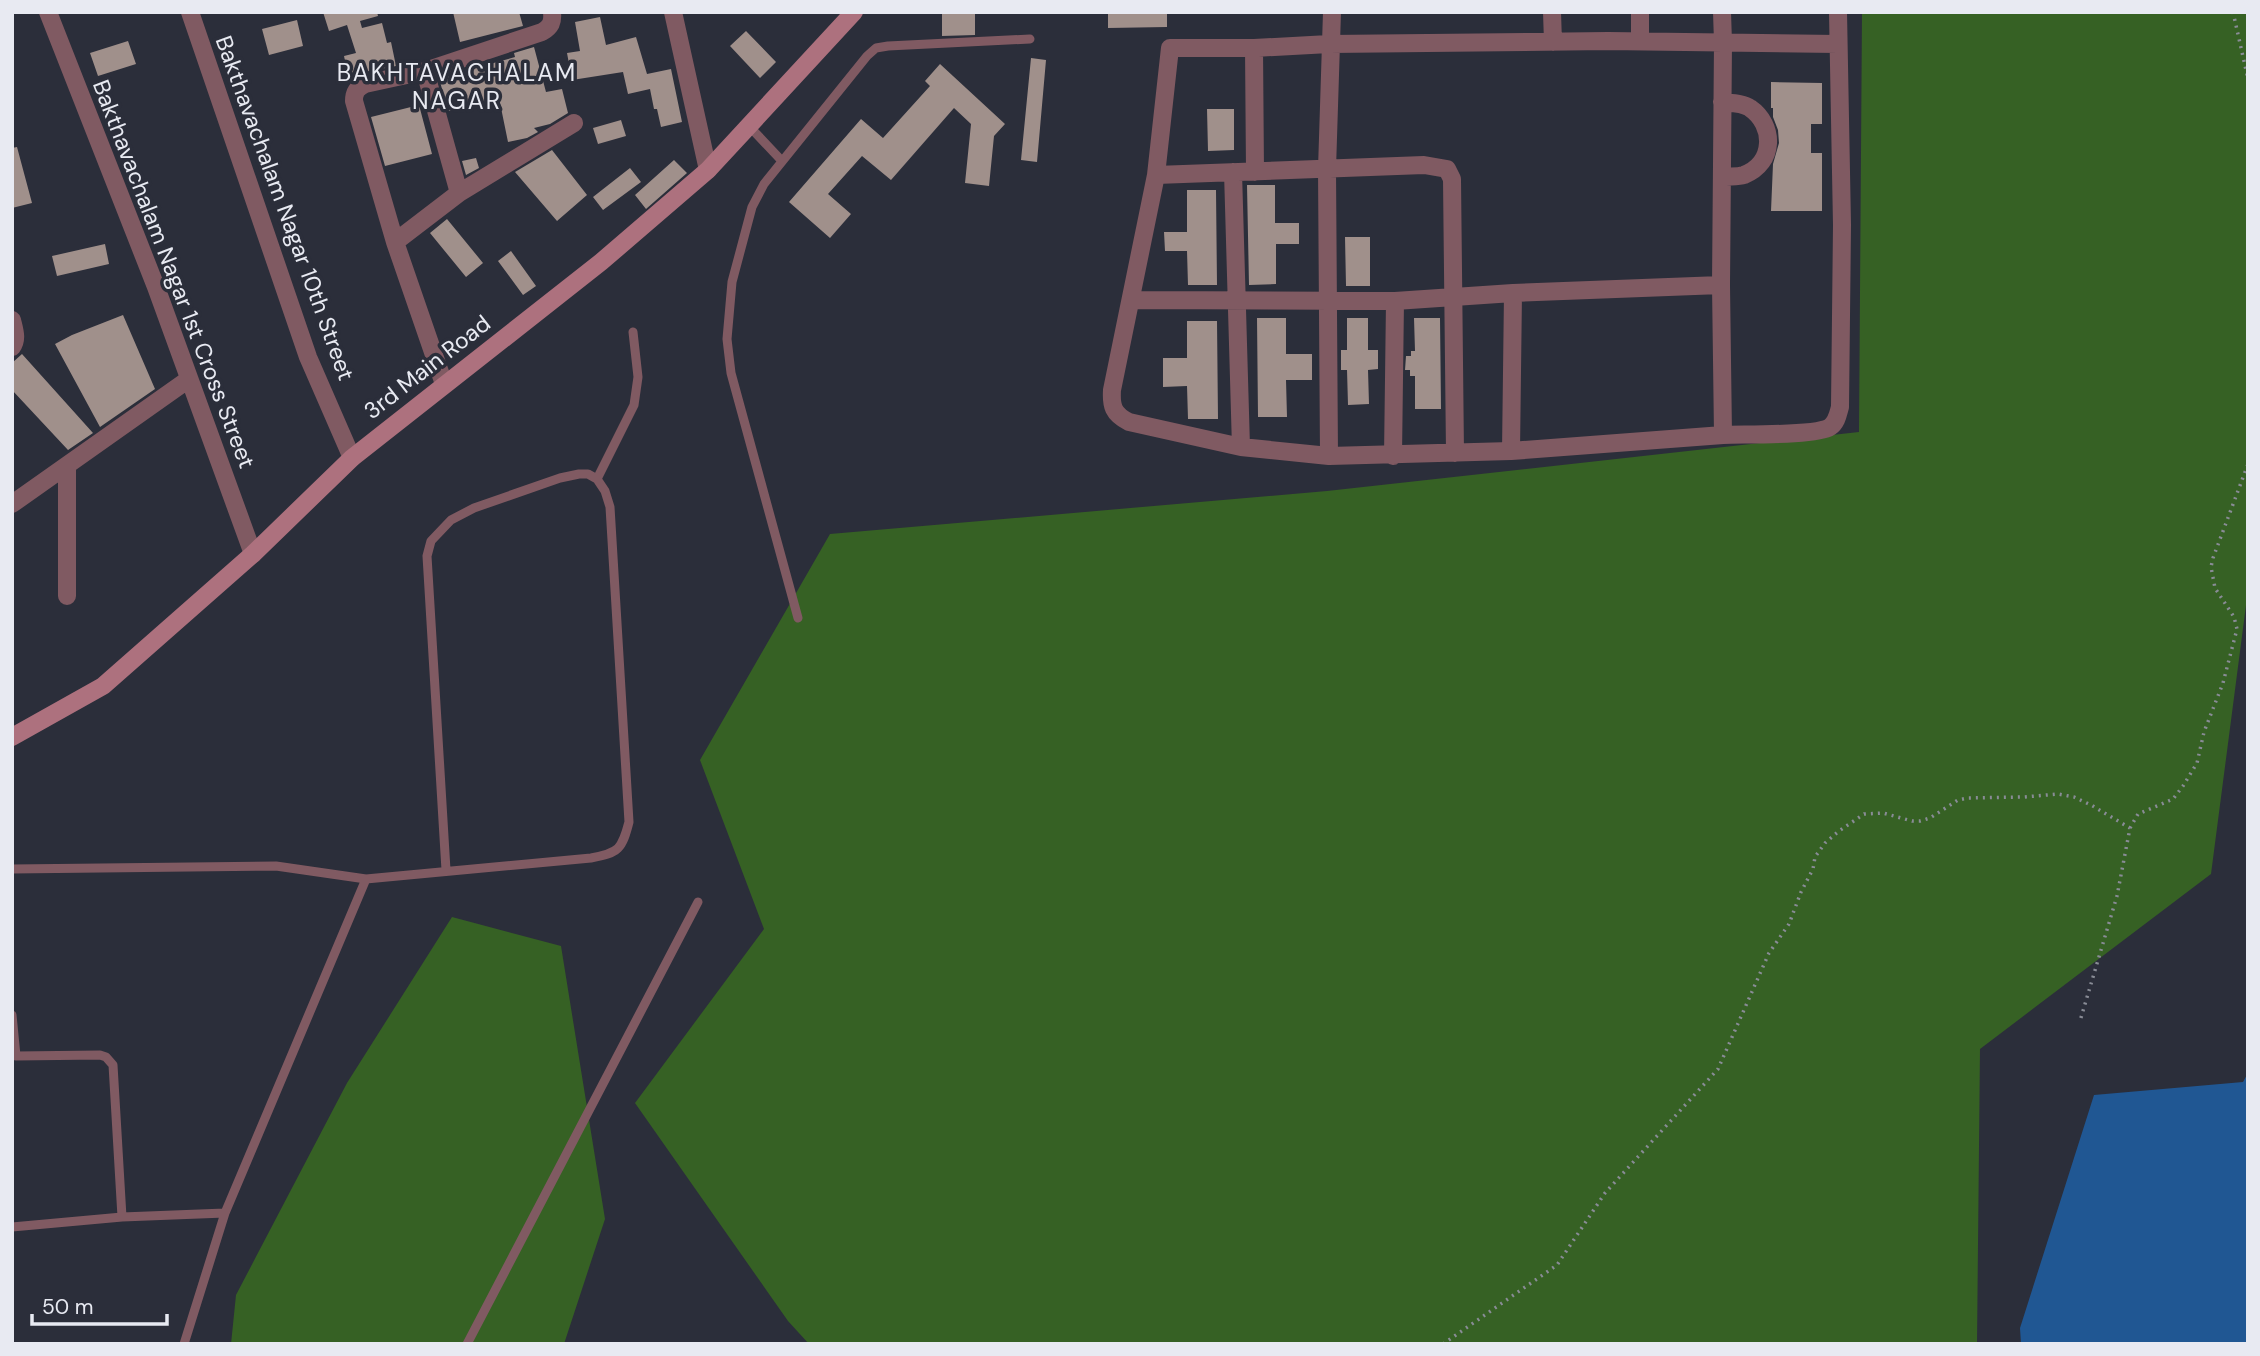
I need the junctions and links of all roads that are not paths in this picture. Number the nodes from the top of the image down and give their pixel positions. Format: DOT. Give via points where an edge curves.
graph roads {
  1 [pos="48,12"];
  2 [pos="190,12"];
  3 [pos="552,12"];
  4 [pos="673,12"];
  5 [pos="854,12"];
  6 [pos="1332,12"];
  7 [pos="1552,12"];
  8 [pos="1640,12"];
  9 [pos="1723,12"];
  10 [pos="1838,12"];
  11 [pos="1030,39"];
  12 [pos="1640,41"];
  13 [pos="1553,42"];
  14 [pos="1723,43"];
  15 [pos="1329,44"];
  16 [pos="1838,44"];
  17 [pos="1254,48"];
  18 [pos="425,71"];
  19 [pos="1722,102"];
  20 [pos="575,123"];
  21 [pos="749,126"];
  22 [pos="782,161"];
  23 [pos="1327,169"];
  24 [pos="708,170"];
  25 [pos="1233,172"];
  26 [pos="1255,172"];
  27 [pos="1156,175"];
  28 [pos="1722,177"];
  29 [pos="459,193"];
  30 [pos="395,242"];
  31 [pos="1721,285"];
  32 [pos="1513,293"];
  33 [pos="1454,297"];
  34 [pos="1131,300"];
  35 [pos="1237,300"];
  36 [pos="1395,301"];
  37 [pos="1329,302"];
  38 [pos="12,320"];
  39 [pos="633,332"];
  40 [pos="12,347"];
  41 [pos="189,380"];
  42 [pos="443,384"];
  43 [pos="1723,435"];
  44 [pos="1241,447"];
  45 [pos="1511,451"];
  46 [pos="1455,453"];
  47 [pos="1392,456"];
  48 [pos="352,457"];
  49 [pos="1329,457"];
  50 [pos="67,465"];
  51 [pos="597,479"];
  52 [pos="12,504"];
  53 [pos="253,554"];
  54 [pos="67,596"];
  55 [pos="799,618"];
  56 [pos="12,737"];
  57 [pos="12,869"];
  58 [pos="446,870"];
  59 [pos="366,879"];
  60 [pos="698,902"];
  61 [pos="12,1015"];
  62 [pos="14,1057"];
  63 [pos="225,1213"];
  64 [pos="122,1217"];
  65 [pos="12,1227"];
  66 [pos="184,1344"];
  67 [pos="467,1344"];
  1 -- 41 [label="street, Bakthavachalam Nagar 1st Cross Street"];
  2 -- 48 [label="street, Bakthavachalam Nagar 10th Street" via="308,357"];
  3 -- 18 [label="street" via="549,28 542,32"];
  4 -- 24 [label="street"];
  5 -- 21 [label="street, 3rd Main Road"];
  6 -- 15 [label="street"];
  7 -- 13 [label="street"];
  8 -- 12 [label="street"];
  9 -- 14 [label="street"];
  10 -- 16 [label="street"];
  11 -- 22 [label="lane" via="876,48"];
  12 -- 13 [label="street"];
  12 -- 14 [label="street"];
  13 -- 15 [label="street"];
  14 -- 16 [label="street"];
  14 -- 19 [label="street"];
  15 -- 17 [label="street"];
  15 -- 23 [label="street"];
  16 -- 43 [label="street" via="1842,225 1840,407 1836,421 1829,428 1811,432"];
  17 -- 26 [label="street"];
  17 -- 27 [label="street" via="1170,48"];
  18 -- 29 [label="street"];
  18 -- 30 [label="street" via="365,84 354,94"];
  19 -- 28 [label="street"];
  19 -- 28 [label="street" via="1748,106 1764,120 1769,141 1766,156 1757,167 1743,175"];
  20 -- 29 [label="street"];
  21 -- 22 [label="lane"];
  21 -- 24 [label="street, 3rd Main Road"];
  22 -- 55 [label="lane" via="752,207 732,282 727,339 731,373"];
  23 -- 26 [label="street"];
  23 -- 33 [label="street" via="1424,165 1447,169 1452,179"];
  23 -- 37 [label="street"];
  24 -- 42 [label="street, 3rd Main Road" via="601,262"];
  25 -- 26 [label="street"];
  25 -- 27 [label="street"];
  25 -- 35 [label="street"];
  27 -- 34 [label="street"];
  28 -- 31 [label="street"];
  29 -- 30 [label="street"];
  30 -- 42 [label="street"];
  31 -- 32 [label="street"];
  31 -- 43 [label="street"];
  32 -- 33 [label="street"];
  32 -- 45 [label="street"];
  33 -- 36 [label="street"];
  33 -- 46 [label="street"];
  34 -- 35 [label="street"];
  34 -- 44 [label="street" via="1112,390 1116,414 1129,422"];
  35 -- 37 [label="street"];
  35 -- 44 [label="street"];
  36 -- 37 [label="street"];
  36 -- 47 [label="street"];
  37 -- 49 [label="street"];
  38 -- 40 [label="street"];
  39 -- 51 [label="lane" via="638,377 634,405"];
  41 -- 50 [label="street"];
  41 -- 53 [label="street, Bakthavachalam Nagar 1st Cross Street"];
  42 -- 48 [label="street, 3rd Main Road"];
  43 -- 45 [label="street"];
  44 -- 49 [label="street"];
  45 -- 46 [label="street"];
  46 -- 47 [label="street"];
  47 -- 49 [label="street"];
  48 -- 53 [label="street, 3rd Main Road"];
  50 -- 52 [label="street"];
  50 -- 54 [label="street"];
  51 -- 58 [label="lane" via="579,474 474,508 451,520 430,541 427,556"];
  51 -- 58 [label="lane" via="610,507 629,822 624,841 610,855 592,858"];
  53 -- 56 [label="street, 3rd Main Road" via="103,686"];
  57 -- 59 [label="lane" via="276,866"];
  58 -- 59 [label="lane"];
  59 -- 63 [label="lane"];
  60 -- 67 [label="lane"];
  61 -- 62 [label="lane"];
  62 -- 64 [label="lane" via="100,1055 113,1065"];
  63 -- 64 [label="lane"];
  63 -- 66 [label="lane"];
  64 -- 65 [label="lane"];
}
